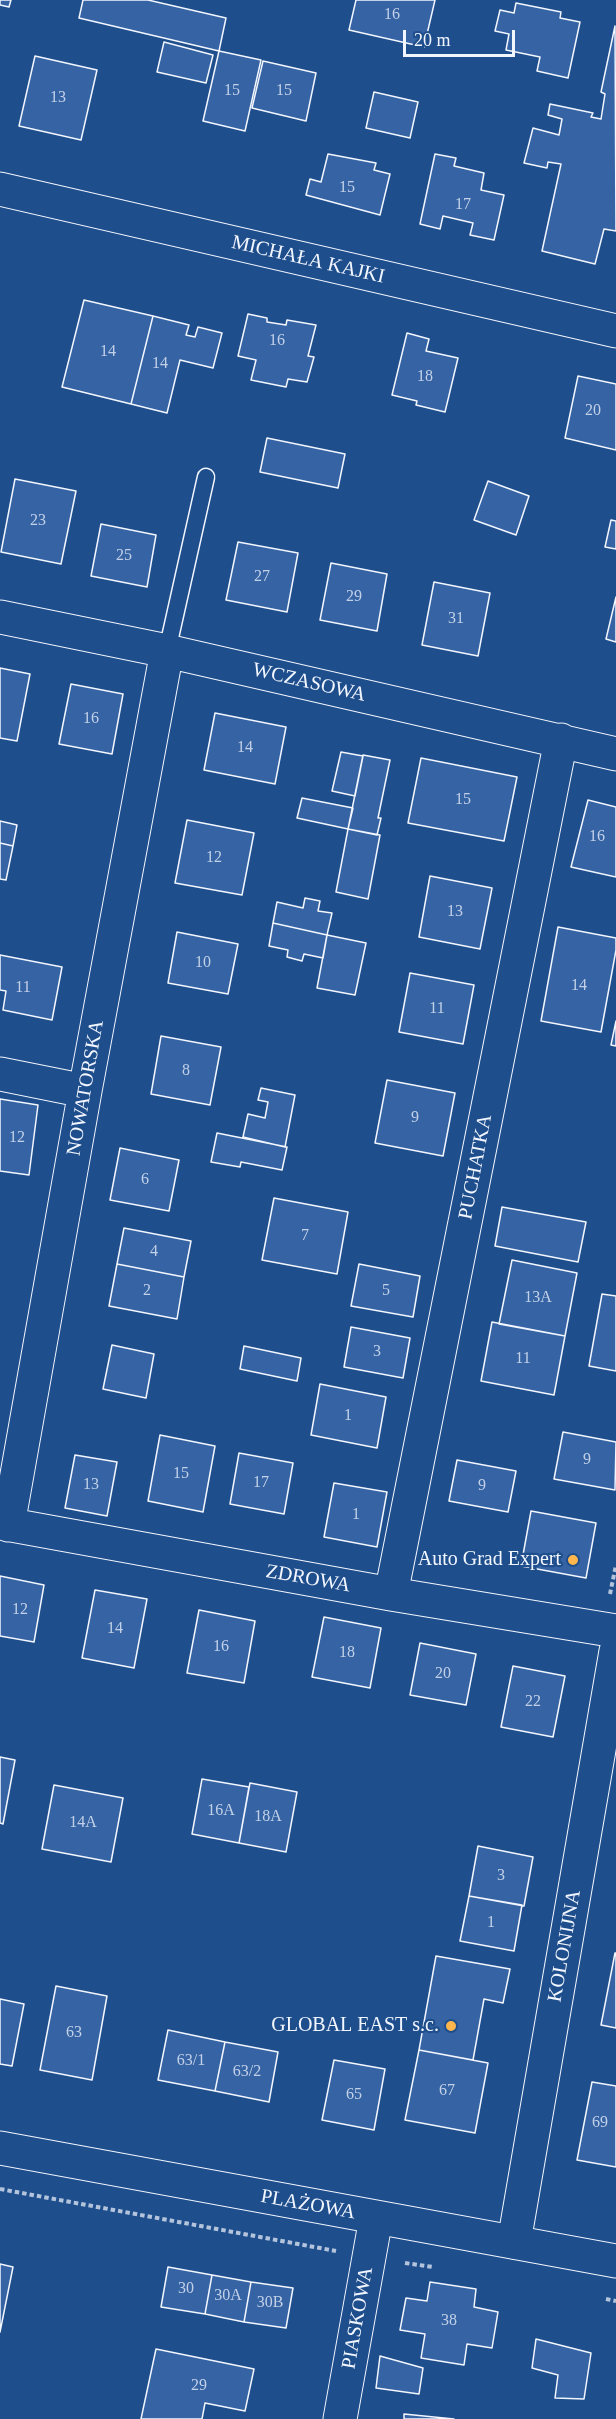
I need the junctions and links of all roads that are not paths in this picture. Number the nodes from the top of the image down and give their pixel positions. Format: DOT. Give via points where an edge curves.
graph roads {
  1 [pos="0,189"];
  2 [pos="616,331"];
  3 [pos="206,477"];
  4 [pos="0,617"];
  5 [pos="167,651"];
  6 [pos="561,740"];
  7 [pos="616,754"];
  8 [pos="0,1074"];
  9 [pos="85,1091"];
  10 [pos="4,1524"];
  11 [pos="391,1594"];
  12 [pos="616,1630"];
  13 [pos="616,1651"];
  14 [pos="0,2148"];
  15 [pos="376,2218"];
  16 [pos="514,2242"];
  17 [pos="616,2261"];
  18 [pos="340,2419"];
  1 -- 2 [label="street, MICHAŁA KAJKI"];
  3 -- 5 [label="lane"];
  4 -- 5 [label="street, WCZASOWA"];
  5 -- 6 [label="street, WCZASOWA"];
  5 -- 9 [label="street, NOWATORSKA"];
  6 -- 7 [label="street, WCZASOWA"];
  6 -- 11 [label="street, PUCHATKA"];
  8 -- 9 [label="street"];
  9 -- 10 [label="street, NOWATORSKA"];
  10 -- 11 [label="street, ZDROWA"];
  11 -- 12 [label="street, ZDROWA"];
  13 -- 16 [label="street, KOLONIJNA"];
  14 -- 15 [label="street, PLAŻOWA"];
  15 -- 16 [label="street, PLAŻOWA"];
  15 -- 18 [label="street, PIASKOWA"];
  16 -- 17 [label="street, PLAŻOWA"];
}
